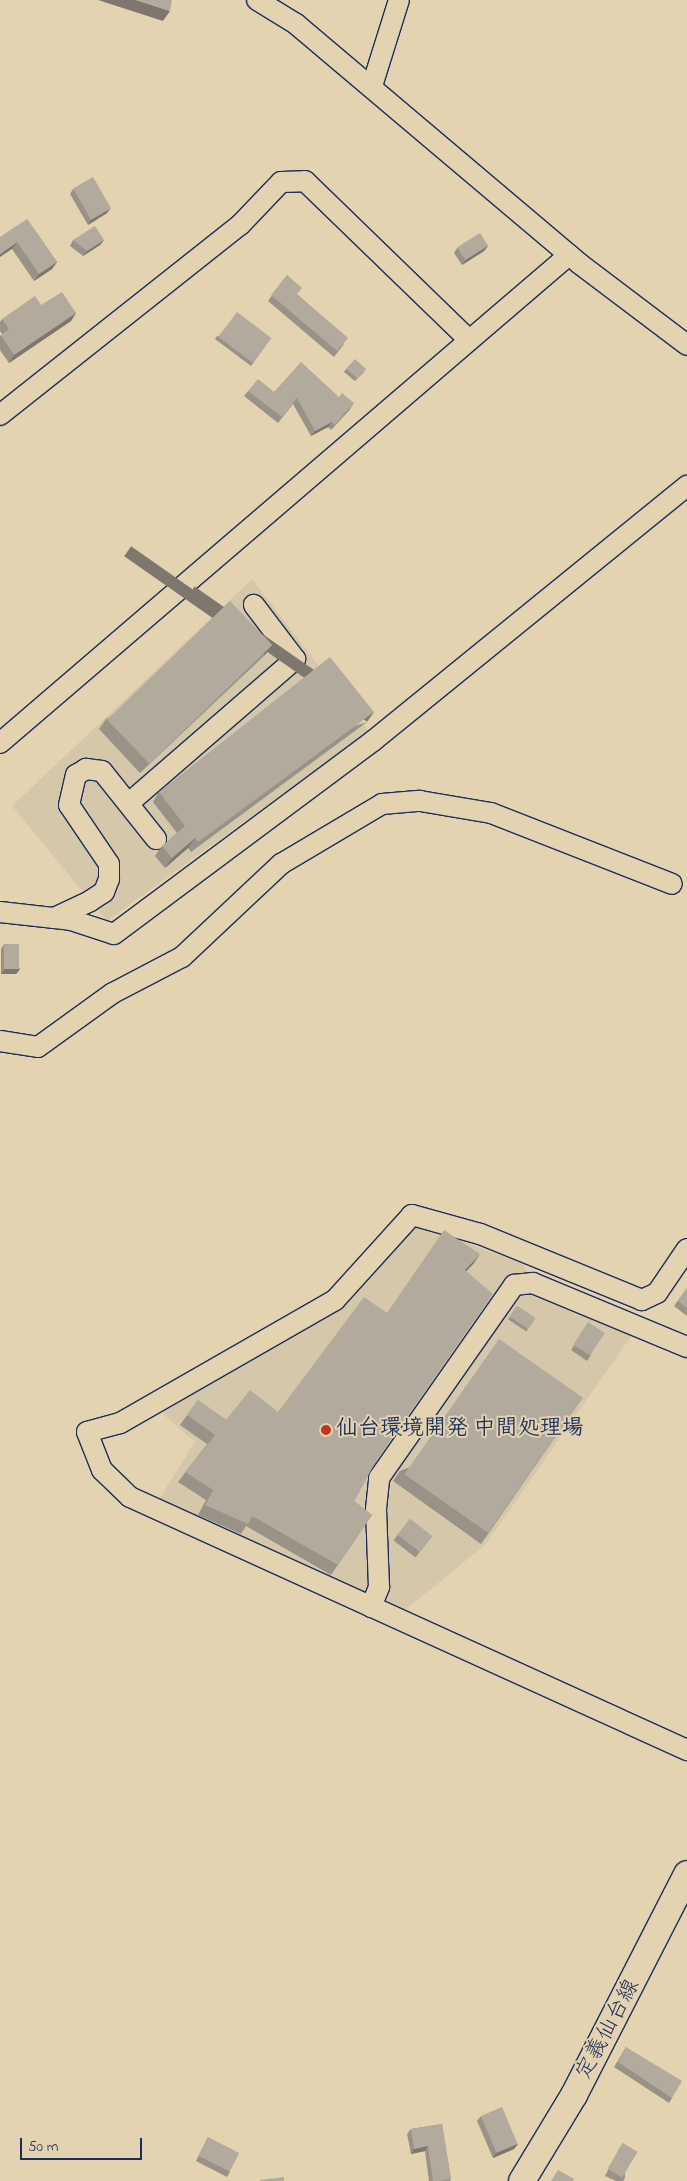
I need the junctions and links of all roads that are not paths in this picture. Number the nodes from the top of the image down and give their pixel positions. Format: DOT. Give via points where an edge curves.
graph roads {
  1 [pos="257,0"];
  2 [pos="399,0"];
  3 [pos="372,86"];
  4 [pos="569,255"];
  5 [pos="469,340"];
  6 [pos="687,345"];
  7 [pos="0,415"];
  8 [pos="687,486"];
  9 [pos="254,605"];
  10 [pos="0,743"];
  11 [pos="129,803"];
  12 [pos="156,839"];
  13 [pos="672,884"];
  14 [pos="0,912"];
  15 [pos="54,918"];
  16 [pos="0,1041"];
  17 [pos="687,1249"];
  18 [pos="687,1346"];
  19 [pos="371,1607"];
  20 [pos="687,1750"];
  21 [pos="687,1874"];
  22 [pos="522,2181"];
  1 -- 3 [label="street" via="296,24"];
  2 -- 3 [label="street"];
  3 -- 4 [label="street"];
  4 -- 5 [label="street"];
  4 -- 6 [label="street"];
  5 -- 7 [label="street" via="305,181 280,182 240,225"];
  5 -- 10 [label="street"];
  8 -- 15 [label="street" via="373,741 114,934"];
  9 -- 11 [label="street" via="295,659"];
  11 -- 12 [label="street"];
  11 -- 15 [label="street" via="102,771 86,769 76,775 69,805 109,864 109,879 104,892"];
  13 -- 16 [label="street" via="491,813 420,801 382,804 281,864 182,957 113,993 38,1047"];
  14 -- 15 [label="street"];
  17 -- 19 [label="street" via="657,1293 642,1300 480,1234 412,1215 335,1300 120,1423 87,1432 102,1470 130,1497"];
  18 -- 19 [label="street" via="532,1283 514,1285 380,1478 376,1509 380,1588"];
  19 -- 20 [label="street"];
  21 -- 22 [label="main road, 定義仙台線" via="579,2086"];
}
